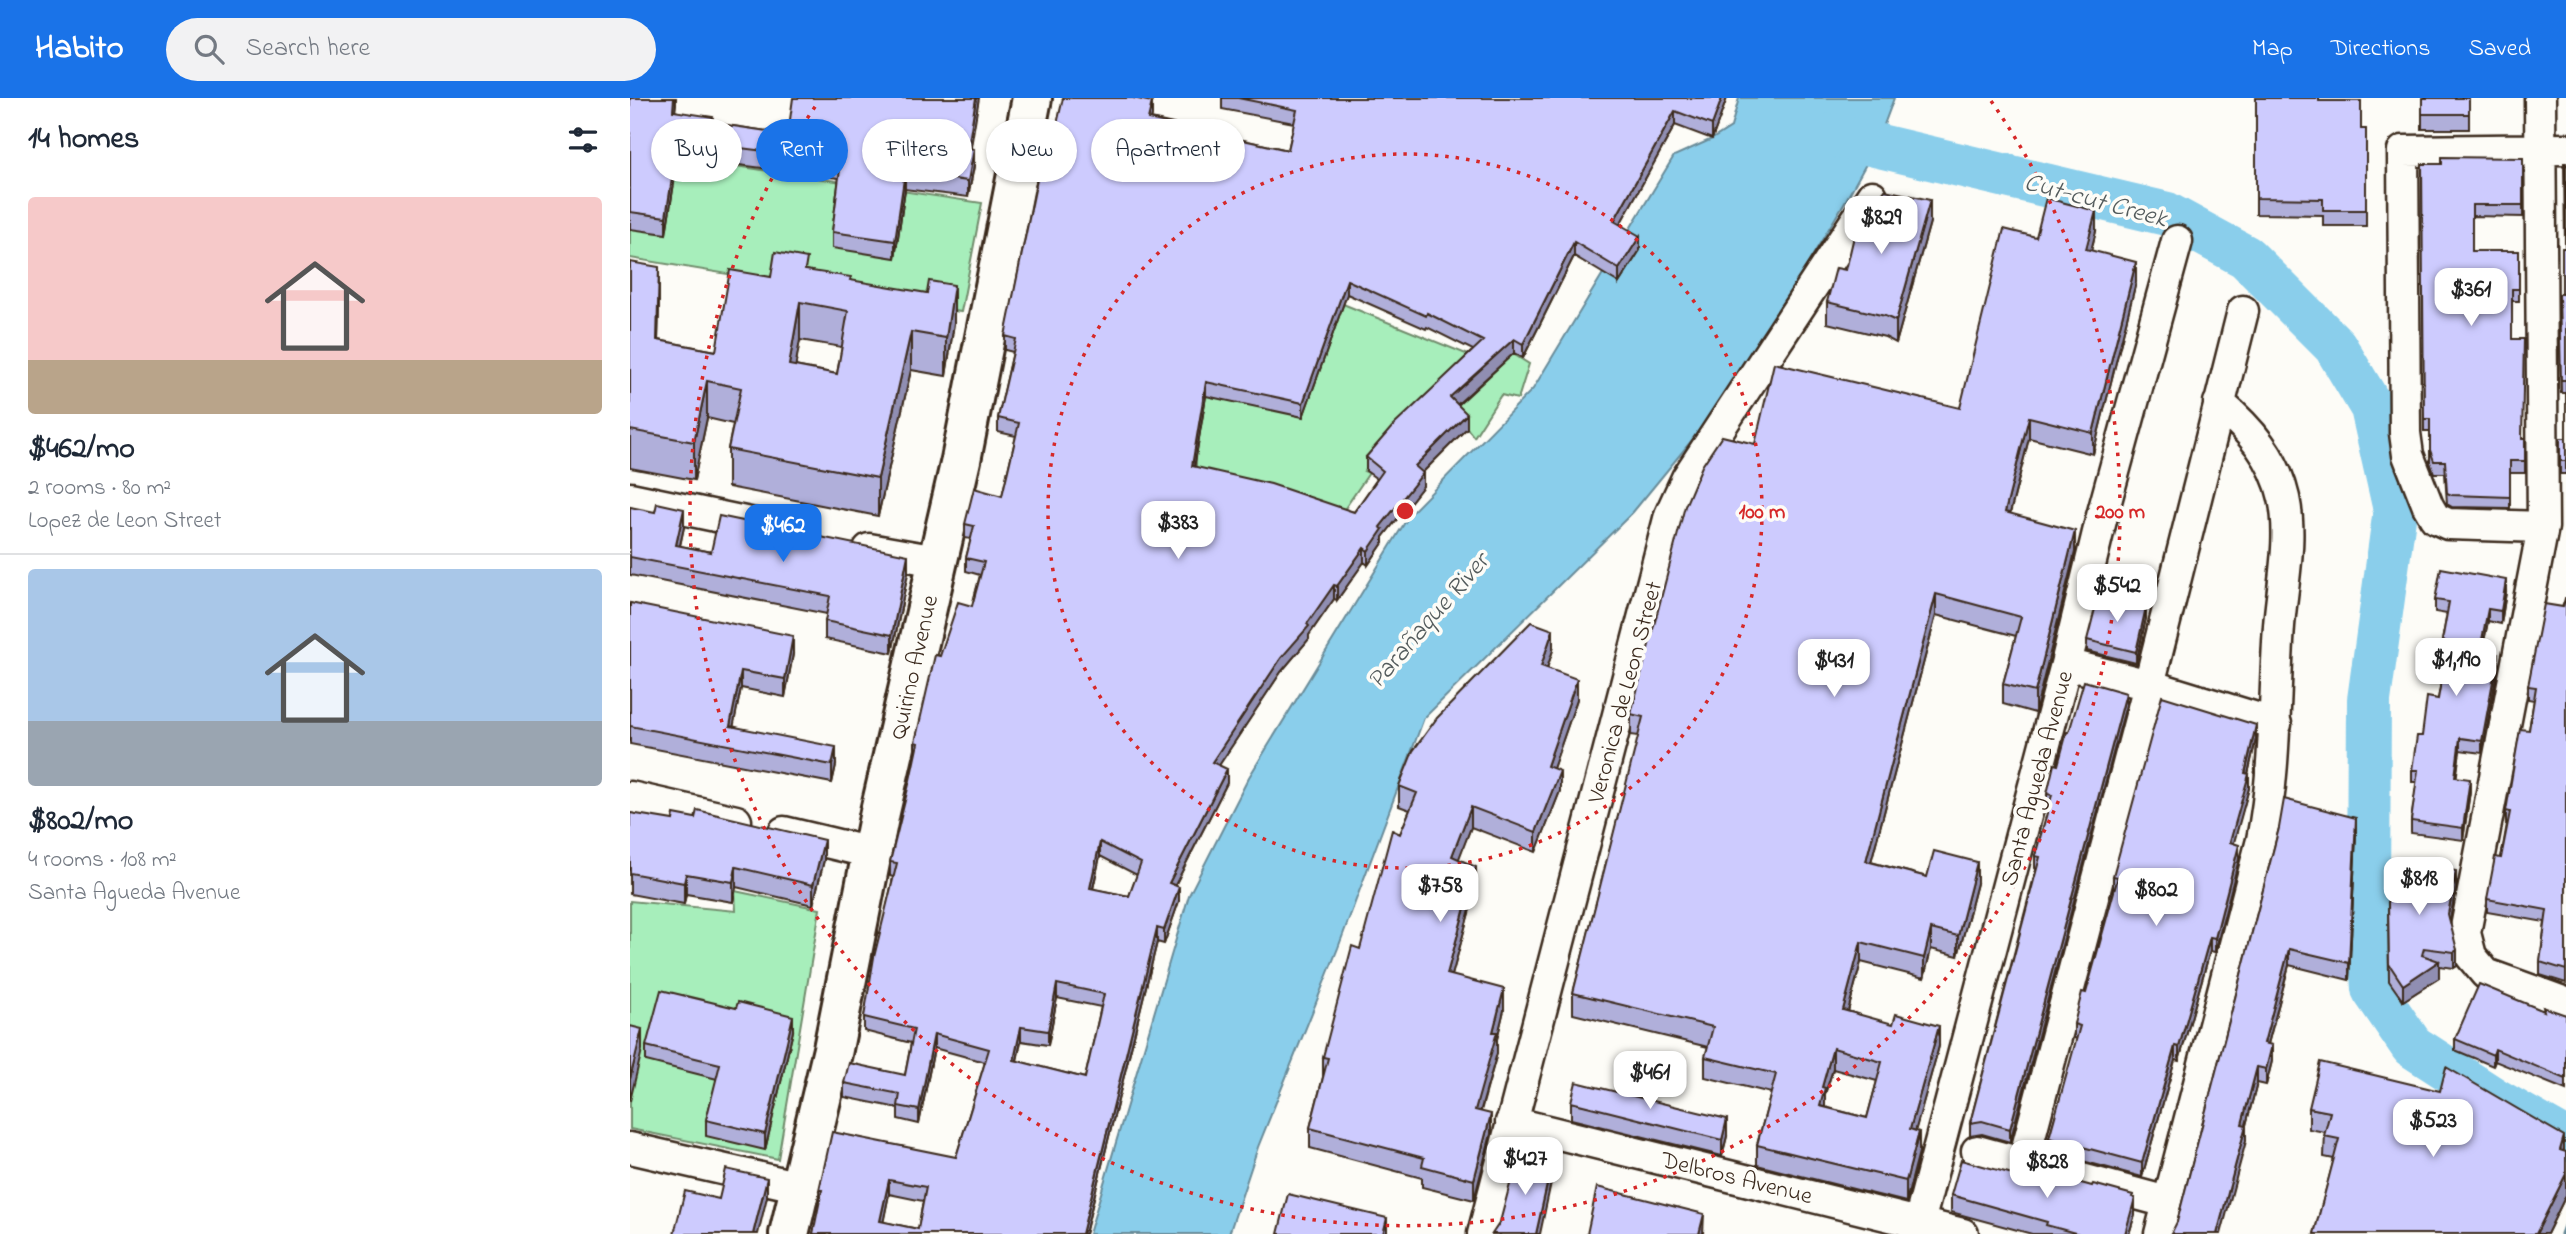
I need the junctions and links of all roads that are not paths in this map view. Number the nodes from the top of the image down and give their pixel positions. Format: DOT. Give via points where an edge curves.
graph roads {
  1 [pos="1032,98"];
  2 [pos="2540,98"];
  3 [pos="2554,149"];
  4 [pos="1871,196"];
  5 [pos="2177,240"];
  6 [pos="2243,311"];
  7 [pos="2219,403"];
  8 [pos="630,498"];
  9 [pos="2543,527"];
  10 [pos="780,530"];
  11 [pos="849,544"];
  12 [pos="937,561"];
  13 [pos="2066,664"];
  14 [pos="2149,685"];
  15 [pos="2276,724"];
  16 [pos="630,797"];
  17 [pos="872,853"];
  18 [pos="2566,1003"];
  19 [pos="1511,1122"];
  20 [pos="630,1147"];
  21 [pos="1977,1151"];
  22 [pos="2023,1163"];
  23 [pos="800,1187"];
  24 [pos="2166,1202"];
  25 [pos="1917,1228"];
  26 [pos="789,1234"];
  27 [pos="1483,1234"];
  28 [pos="1963,1234"];
  29 [pos="2160,1234"];
  1 -- 12 [label="main road, Quirino Avenue"];
  2 -- 3 [label="street"];
  3 -- 9 [label="street"];
  3 -- 9 [label="street" via="2403,151 2408,455 2435,518 2448,524"];
  4 -- 19 [label="street, Veronica de Leon Street" via="1687,478 1670,515"];
  5 -- 13 [label="street, Santa Agueda Avenue"];
  6 -- 7 [label="street"];
  7 -- 14 [label="street"];
  7 -- 15 [label="street" via="2264,449 2284,499 2288,526"];
  8 -- 10 [label="street"];
  9 -- 18 [label="street" via="2465,933 2471,956 2486,974"];
  11 -- 12 [label="street"];
  12 -- 17 [label="main road, Quirino Avenue"];
  13 -- 14 [label="street"];
  13 -- 25 [label="street, Santa Agueda Avenue"];
  14 -- 15 [label="street"];
  14 -- 22 [label="street"];
  15 -- 24 [label="street" via="2262,840"];
  16 -- 17 [label="street"];
  17 -- 23 [label="main road, Quirino Avenue"];
  19 -- 25 [label="street, Delbros Avenue"];
  19 -- 27 [label="street, Veronica de Leon Street"];
  20 -- 23 [label="street"];
  21 -- 22 [label="street"];
  22 -- 24 [label="street"];
  23 -- 26 [label="main road, Quirino Avenue"];
  24 -- 29 [label="street"];
  25 -- 28 [label="street, Delbros Avenue"];
}
